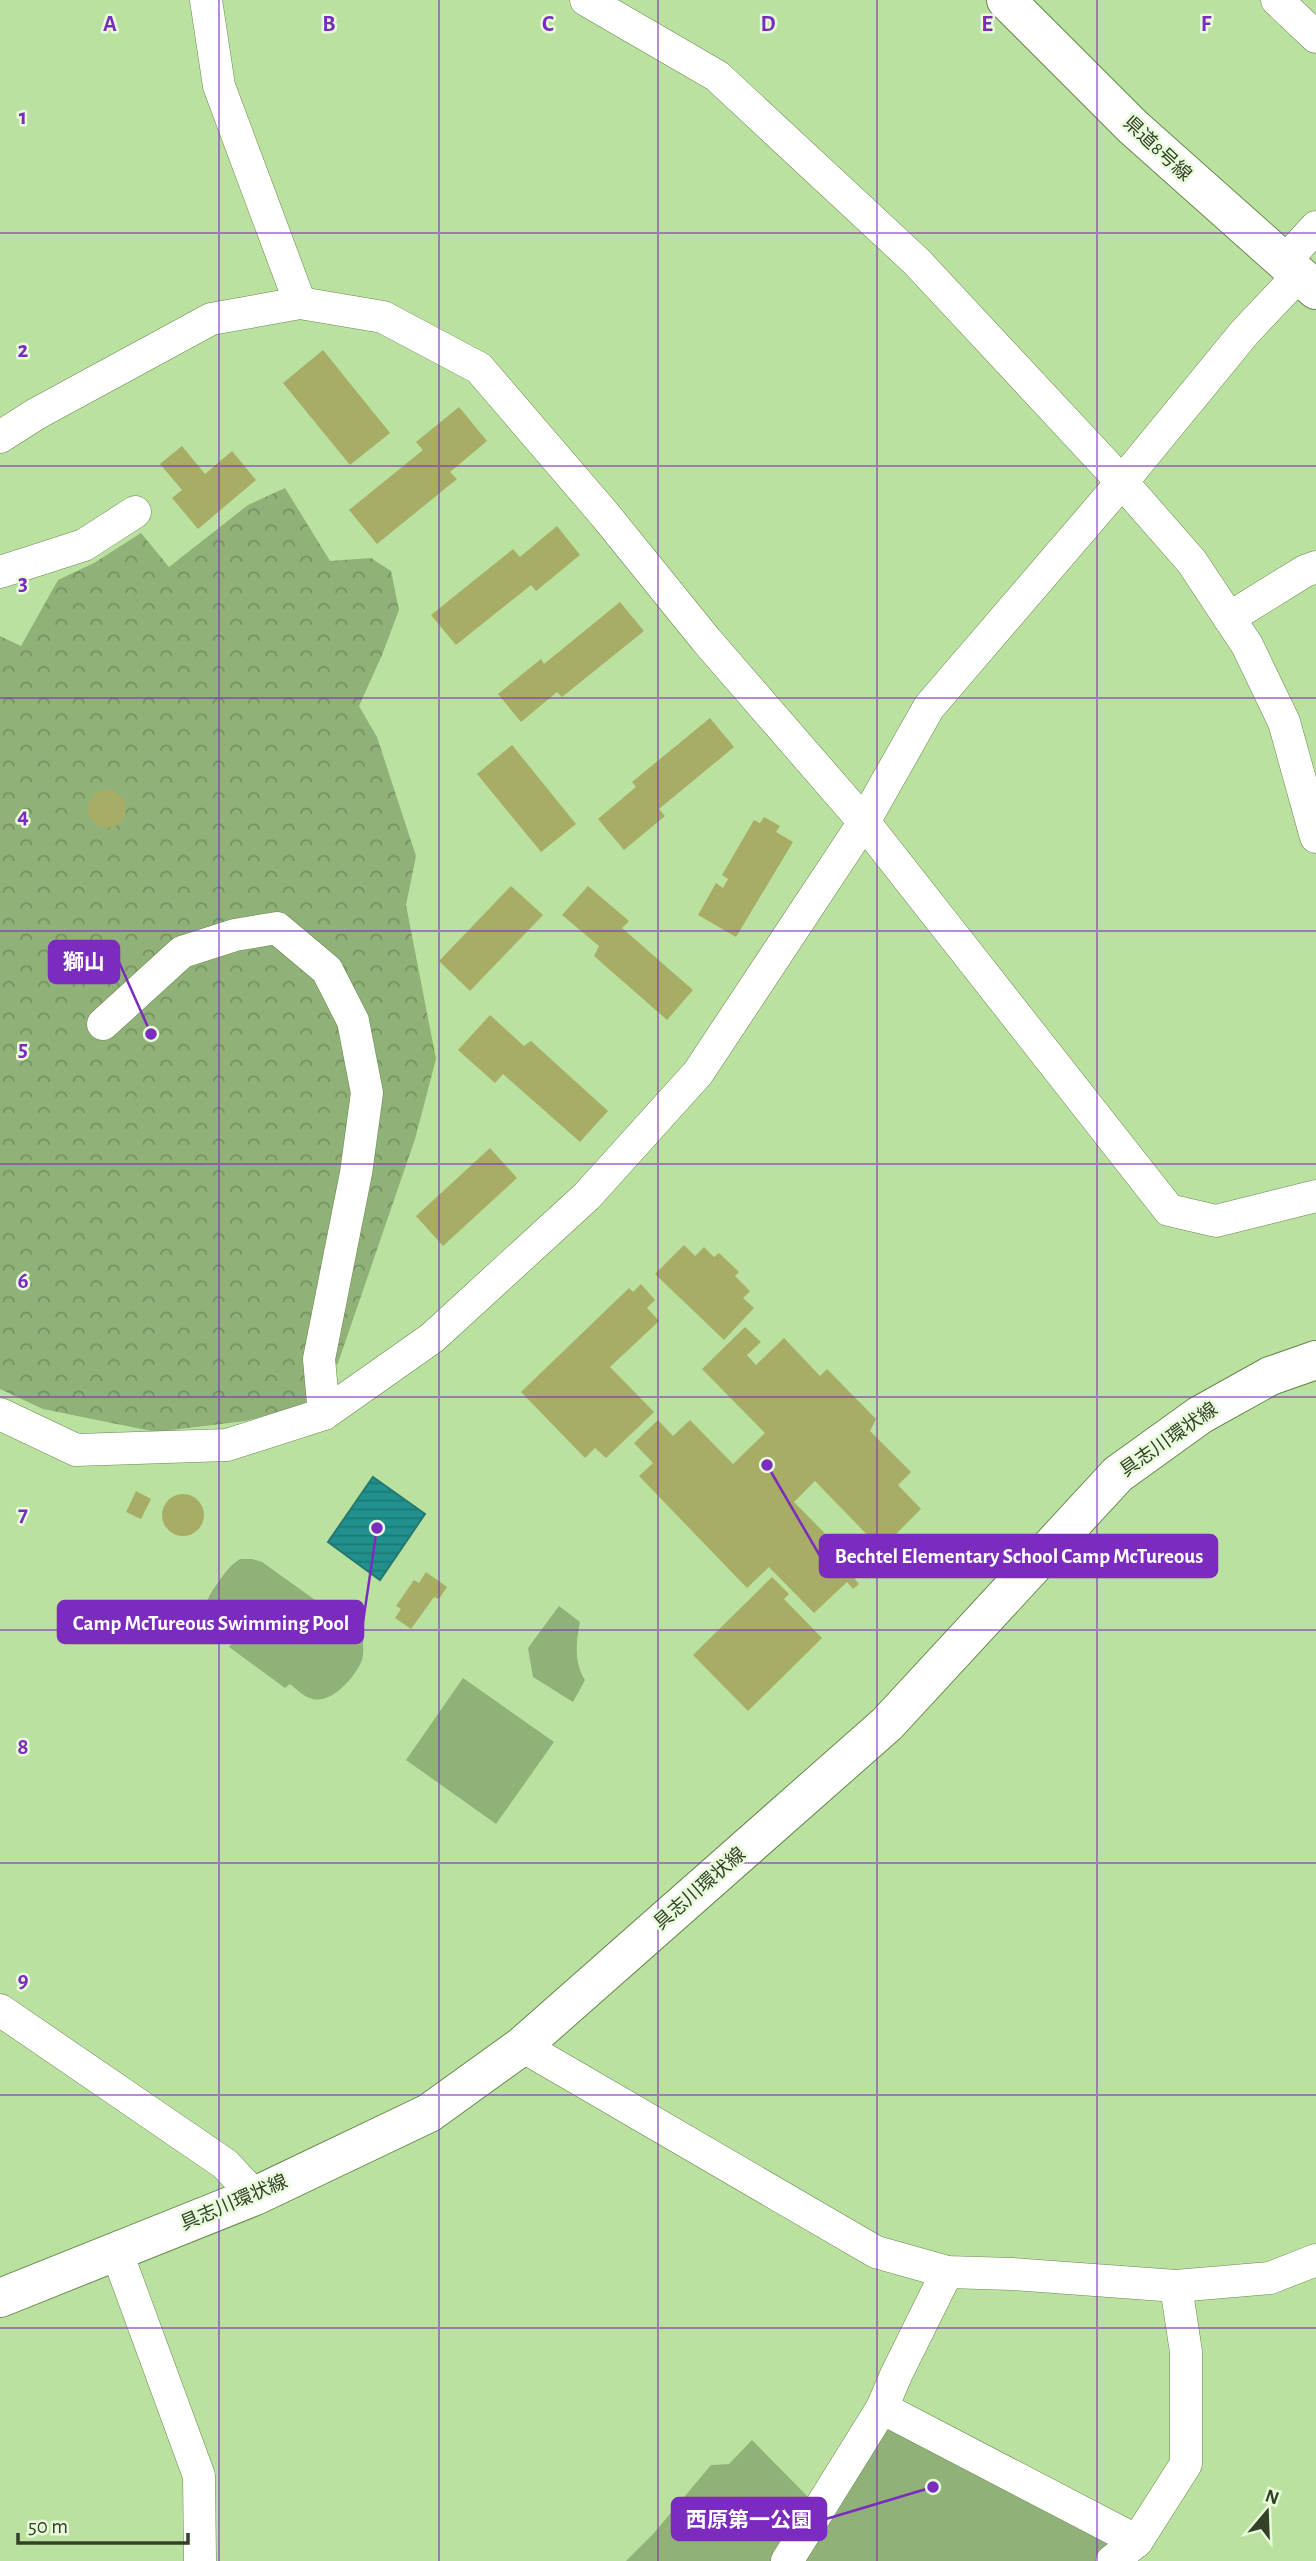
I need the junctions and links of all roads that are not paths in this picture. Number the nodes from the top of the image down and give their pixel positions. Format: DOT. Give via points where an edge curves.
graph roads {
  1 [pos="206,0"];
  2 [pos="586,0"];
  3 [pos="1006,0"];
  4 [pos="1277,0"];
  5 [pos="1316,37"];
  6 [pos="1316,227"];
  7 [pos="1299,277"];
  8 [pos="300,303"];
  9 [pos="0,437"];
  10 [pos="1122,482"];
  11 [pos="135,512"];
  12 [pos="1316,567"];
  13 [pos="0,572"];
  14 [pos="1229,618"];
  15 [pos="864,822"];
  16 [pos="1316,837"];
  17 [pos="103,1024"];
  18 [pos="1316,1196"];
  19 [pos="1316,1360"];
  20 [pos="0,1414"];
  21 [pos="324,1414"];
  22 [pos="0,2010"];
  23 [pos="522,2046"];
  24 [pos="255,2196"];
  25 [pos="116,2250"];
  26 [pos="1316,2260"];
  27 [pos="947,2272"];
  28 [pos="1176,2286"];
  29 [pos="0,2298"];
  30 [pos="883,2408"];
  31 [pos="1137,2541"];
  32 [pos="200,2561"];
  33 [pos="787,2561"];
  34 [pos="1112,2561"];
  1 -- 8 [label="street" via="219,86"];
  2 -- 10 [label="street" via="718,76 917,262"];
  3 -- 7 [label="main road, 県道8号線" via="1133,127"];
  4 -- 5 [label="street"];
  6 -- 7 [label="street"];
  7 -- 10 [label="street" via="1245,332"];
  8 -- 9 [label="street" via="211,319"];
  8 -- 15 [label="street" via="383,317 479,368"];
  10 -- 14 [label="street" via="1192,562"];
  10 -- 15 [label="street" via="929,708"];
  11 -- 13 [label="street" via="84,545"];
  12 -- 14 [label="street"];
  14 -- 16 [label="street" via="1284,722"];
  15 -- 18 [label="street" via="1169,1210 1216,1221"];
  15 -- 21 [label="street" via="698,1073 587,1196 432,1338"];
  17 -- 21 [label="street" via="182,952 235,935 277,928 327,970 353,1021 367,1093 319,1359"];
  19 -- 23 [label="main road, 具志川環状線" via="1270,1376 1200,1415 1118,1474 887,1724"];
  20 -- 21 [label="street" via="76,1450 228,1445"];
  22 -- 24 [label="street" via="225,2164"];
  23 -- 24 [label="main road, 具志川環状線" via="429,2113"];
  23 -- 27 [label="street" via="876,2252"];
  24 -- 25 [label="main road, 具志川環状線"];
  25 -- 29 [label="main road, 具志川環状線"];
  25 -- 32 [label="street" via="199,2476"];
  26 -- 28 [label="street" via="1270,2278"];
  27 -- 28 [label="street"];
  27 -- 30 [label="street"];
  28 -- 31 [label="street" via="1186,2352 1186,2464"];
  30 -- 31 [label="street"];
  30 -- 33 [label="street"];
  31 -- 34 [label="street"];
}
